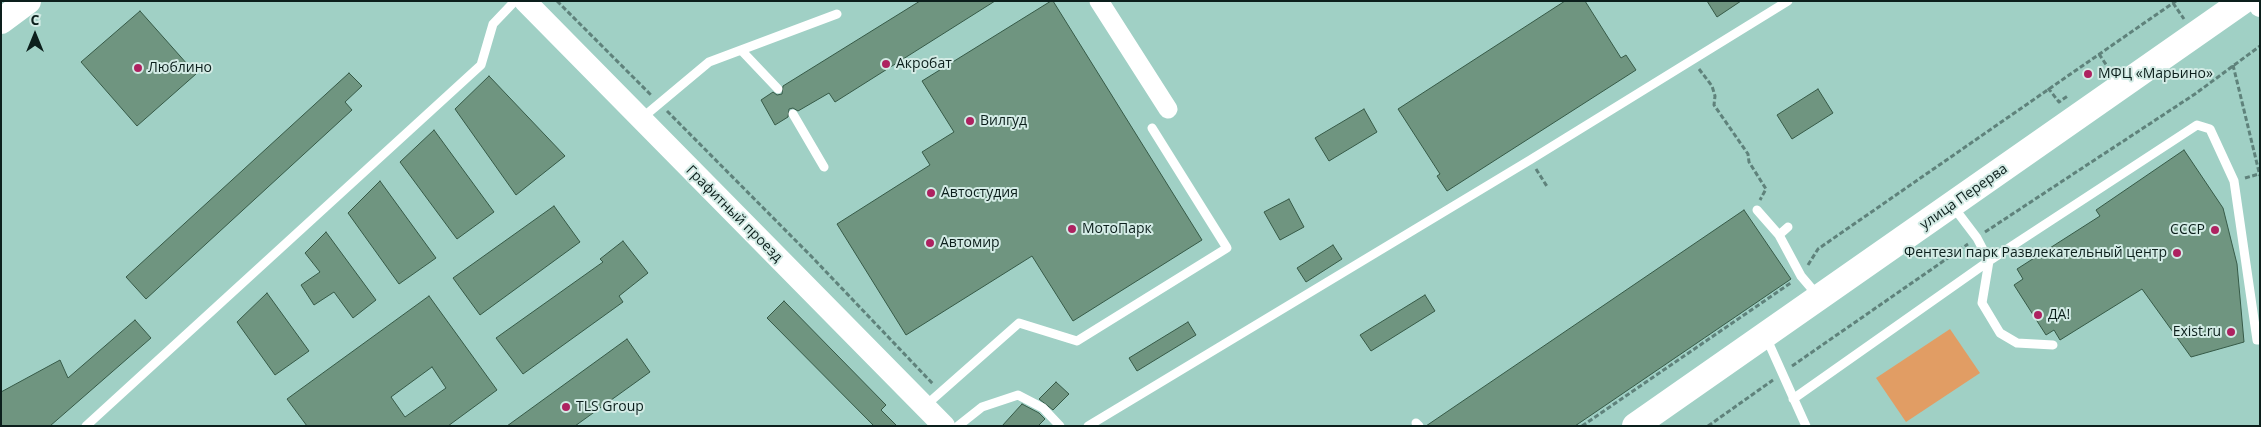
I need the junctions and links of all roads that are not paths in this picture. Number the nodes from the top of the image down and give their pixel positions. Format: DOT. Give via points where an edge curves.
graph roads {
  1 [pos="28,1"];
  2 [pos="514,1"];
  3 [pos="525,1"];
  4 [pos="1099,1"];
  5 [pos="1788,1"];
  6 [pos="2242,1"];
  7 [pos="2258,1"];
  8 [pos="2260,6"];
  9 [pos="837,14"];
  10 [pos="1,21"];
  11 [pos="741,50"];
  12 [pos="778,89"];
  13 [pos="1168,109"];
  14 [pos="793,114"];
  15 [pos="641,119"];
  16 [pos="1152,128"];
  17 [pos="824,168"];
  18 [pos="1952,205"];
  19 [pos="1757,210"];
  20 [pos="1788,227"];
  21 [pos="1779,235"];
  22 [pos="1990,260"];
  23 [pos="1820,298"];
  24 [pos="1765,336"];
  25 [pos="2260,340"];
  26 [pos="2052,346"];
  27 [pos="1793,398"];
  28 [pos="932,399"];
  29 [pos="86,426"];
  30 [pos="944,426"];
  31 [pos="958,426"];
  32 [pos="1060,426"];
  33 [pos="1088,426"];
  34 [pos="1635,426"];
  35 [pos="1806,426"];
  1 -- 10 [label="main road"];
  2 -- 29 [label="lane" via="493,24 481,65"];
  3 -- 15 [label="street, Графитный проезд"];
  4 -- 13 [label="street"];
  5 -- 33 [label="lane"];
  6 -- 18 [label="main road, улица Перерва"];
  7 -- 8 [label="street"];
  9 -- 11 [label="lane"];
  11 -- 12 [label="lane"];
  11 -- 15 [label="lane" via="709,62"];
  14 -- 17 [label="lane"];
  15 -- 28 [label="street, Графитный проезд"];
  16 -- 28 [label="lane" via="1227,248 1076,341 1019,323"];
  18 -- 22 [label="lane"];
  18 -- 23 [label="main road, улица Перерва"];
  19 -- 21 [label="lane"];
  20 -- 21 [label="lane"];
  21 -- 23 [label="lane" via="1801,276"];
  22 -- 25 [label="lane" via="2197,125 2210,129 2234,181 2257,340"];
  22 -- 26 [label="lane" via="1982,303 2000,333 2017,343"];
  22 -- 27 [label="lane"];
  23 -- 24 [label="main road, улица Перерва"];
  24 -- 27 [label="lane"];
  24 -- 34 [label="main road, улица Перерва"];
  27 -- 35 [label="lane"];
  28 -- 30 [label="street, Графитный проезд"];
  31 -- 32 [label="lane" via="982,407 1018,395 1043,408"];
}
